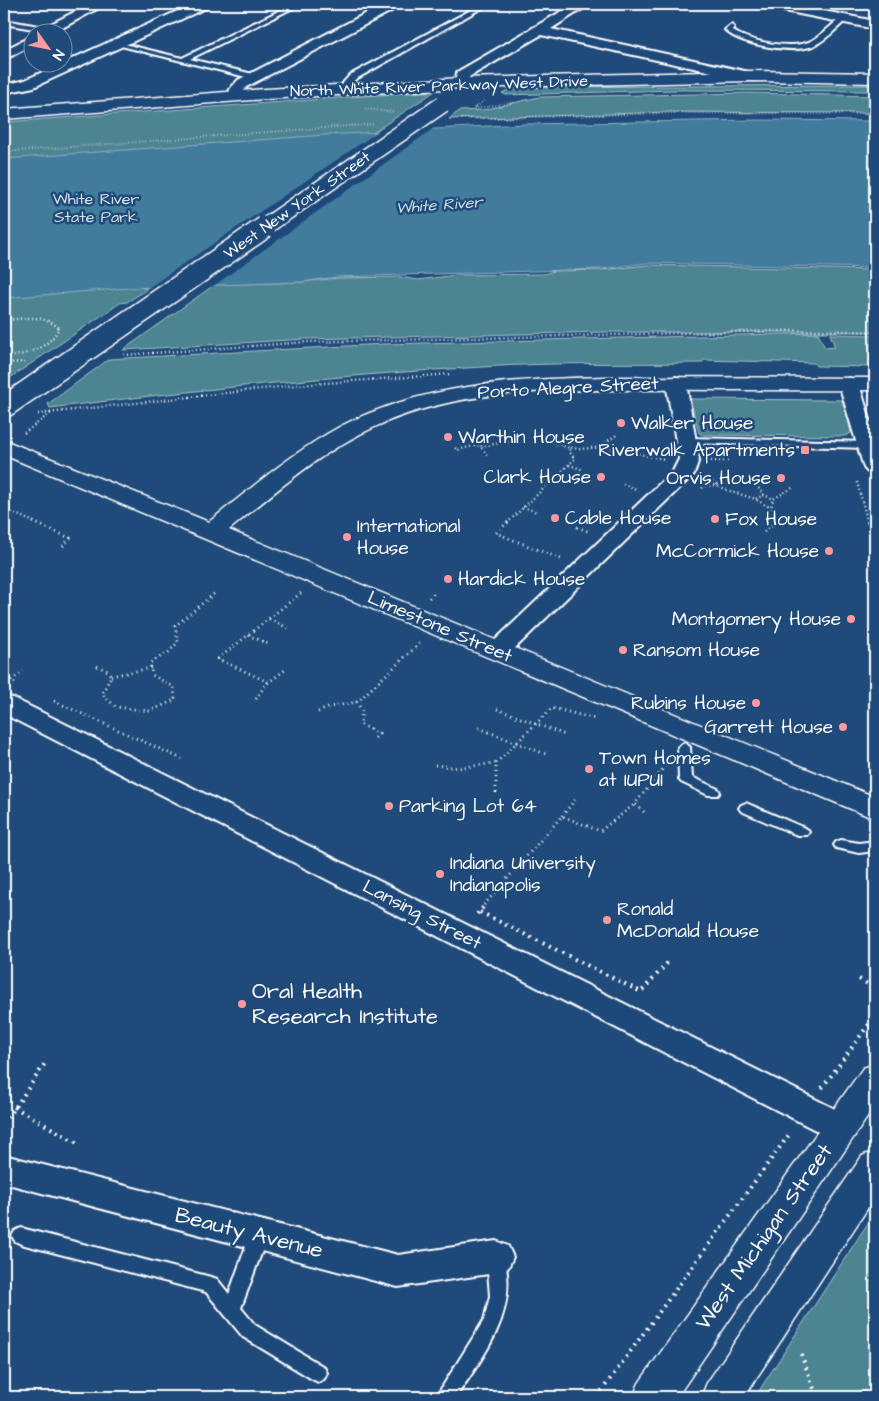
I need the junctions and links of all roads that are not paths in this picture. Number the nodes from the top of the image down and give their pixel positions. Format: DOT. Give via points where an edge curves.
graph roads {
  1 [pos="99,4"];
  2 [pos="203,4"];
  3 [pos="298,4"];
  4 [pos="394,4"];
  5 [pos="486,4"];
  6 [pos="583,4"];
  7 [pos="769,4"];
  8 [pos="844,19"];
  9 [pos="4,22"];
  10 [pos="65,22"];
  11 [pos="875,25"];
  12 [pos="22,26"];
  13 [pos="731,27"];
  14 [pos="538,30"];
  15 [pos="116,44"];
  16 [pos="22,46"];
  17 [pos="4,56"];
  18 [pos="183,60"];
  19 [pos="750,76"];
  20 [pos="254,77"];
  21 [pos="875,78"];
  22 [pos="462,83"];
  23 [pos="4,89"];
  24 [pos="348,89"];
  25 [pos="236,96"];
  26 [pos="4,114"];
  27 [pos="676,383"];
  28 [pos="849,384"];
  29 [pos="875,384"];
  30 [pos="4,407"];
  31 [pos="12,441"];
  32 [pos="687,450"];
  33 [pos="872,458"];
  34 [pos="211,532"];
  35 [pos="498,651"];
  36 [pos="12,690"];
  37 [pos="684,747"];
  38 [pos="713,792"];
  39 [pos="746,808"];
  40 [pos="875,809"];
  41 [pos="802,832"];
  42 [pos="841,845"];
  43 [pos="875,846"];
  44 [pos="875,1078"];
  45 [pos="840,1127"];
  46 [pos="875,1167"];
  47 [pos="4,1169"];
  48 [pos="259,1235"];
  49 [pos="21,1236"];
  50 [pos="496,1257"];
  51 [pos="232,1310"];
  52 [pos="318,1373"];
  53 [pos="445,1397"];
  54 [pos="653,1397"];
  55 [pos="721,1397"];
  1 -- 10 [label="street"];
  2 -- 15 [label="street"];
  3 -- 18 [label="lane"];
  4 -- 20 [label="street"];
  5 -- 24 [label="lane" via="353,77 347,83"];
  6 -- 14 [label="street, West New York Street"];
  7 -- 8 [label="street"];
  8 -- 11 [label="street"];
  8 -- 13 [label="lane" via="815,42 795,48 736,36 728,30"];
  9 -- 12 [label="lane"];
  14 -- 19 [label="street"];
  14 -- 22 [label="street, West New York Street" via="462,75"];
  15 -- 18 [label="lane"];
  15 -- 23 [label="street" via="25,85"];
  16 -- 17 [label="street"];
  18 -- 20 [label="lane"];
  19 -- 21 [label="main road, North White River Parkway West Drive"];
  19 -- 22 [label="main road, North White River Parkway West Drive"];
  20 -- 25 [label="street" via="237,89"];
  22 -- 24 [label="main road, North White River Parkway West Drive"];
  22 -- 30 [label="main road, West New York Street, bridge" via="454,97"];
  24 -- 25 [label="main road, North White River Parkway West Drive"];
  25 -- 26 [label="main road, North White River Parkway West Drive"];
  27 -- 28 [label="main road, Porto Alegre Street"];
  27 -- 32 [label="street"];
  27 -- 34 [label="main road, Porto Alegre Street" via="513,388 454,395 401,409 333,439"];
  28 -- 29 [label="main road, Porto Alegre Street"];
  28 -- 33 [label="street"];
  31 -- 34 [label="main road, Limestone Street"];
  32 -- 33 [label="lane"];
  32 -- 35 [label="street" via="686,469 678,480"];
  34 -- 35 [label="main road, Limestone Street"];
  35 -- 40 [label="main road, Limestone Street"];
  36 -- 45 [label="street, Lansing Street" via="459,934"];
  37 -- 38 [label="lane" via="686,779"];
  39 -- 41 [label="lane"];
  42 -- 43 [label="lane"];
  44 -- 45 [label="main road, West Michigan Street"];
  45 -- 54 [label="main road, West Michigan Street"];
  46 -- 55 [label="main road"];
  47 -- 48 [label="street, Beauty Avenue"];
  48 -- 50 [label="street, Beauty Avenue" via="398,1271"];
  48 -- 51 [label="lane"];
  49 -- 51 [label="lane" via="211,1285"];
  50 -- 53 [label="lane" via="499,1296 494,1317"];
  51 -- 52 [label="lane" via="249,1331"];
}
